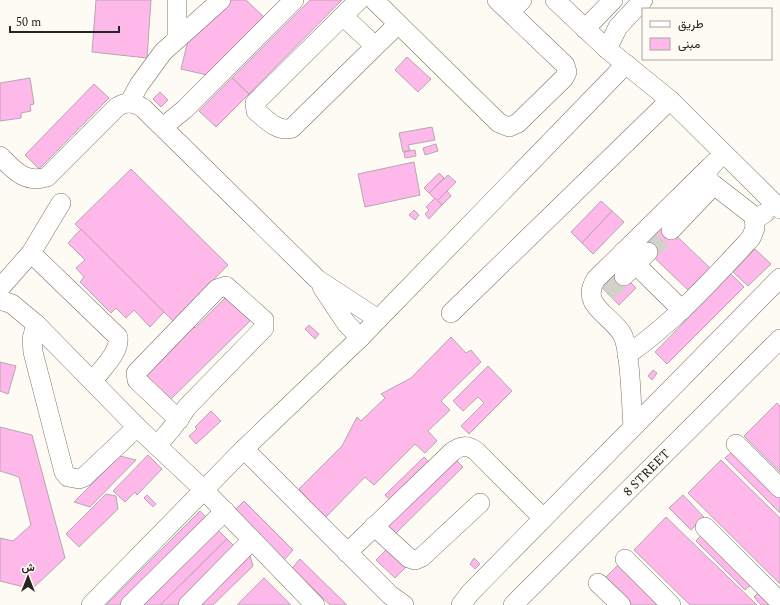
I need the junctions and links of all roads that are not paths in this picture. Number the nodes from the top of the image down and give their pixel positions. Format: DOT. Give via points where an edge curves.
graph roads {
  1 [pos="177,0"];
  2 [pos="221,0"];
  3 [pos="294,0"];
  4 [pos="359,0"];
  5 [pos="374,0"];
  6 [pos="555,0"];
  7 [pos="613,0"];
  8 [pos="643,0"];
  9 [pos="510,4"];
  10 [pos="343,16"];
  11 [pos="398,24"];
  12 [pos="585,29"];
  13 [pos="177,38"];
  14 [pos="375,46"];
  15 [pos="607,49"];
  16 [pos="626,64"];
  17 [pos="670,100"];
  18 [pos="129,103"];
  19 [pos="162,127"];
  20 [pos="0,156"];
  21 [pos="716,160"];
  22 [pos="714,185"];
  23 [pos="60,202"];
  24 [pos="777,206"];
  25 [pos="754,216"];
  26 [pos="671,230"];
  27 [pos="31,253"];
  28 [pos="633,261"];
  29 [pos="780,278"];
  30 [pos="316,280"];
  31 [pos="0,288"];
  32 [pos="0,300"];
  33 [pos="682,310"];
  34 [pos="450,312"];
  35 [pos="378,319"];
  36 [pos="36,324"];
  37 [pos="360,338"];
  38 [pos="780,339"];
  39 [pos="627,355"];
  40 [pos="93,381"];
  41 [pos="179,420"];
  42 [pos="633,426"];
  43 [pos="137,427"];
  44 [pos="736,444"];
  45 [pos="157,445"];
  46 [pos="244,449"];
  47 [pos="780,488"];
  48 [pos="204,490"];
  49 [pos="480,503"];
  50 [pos="225,511"];
  51 [pos="543,518"];
  52 [pos="374,526"];
  53 [pos="705,526"];
  54 [pos="252,540"];
  55 [pos="347,553"];
  56 [pos="625,559"];
  57 [pos="598,583"];
  58 [pos="466,599"];
  59 [pos="397,602"];
  60 [pos="780,602"];
  61 [pos="91,605"];
  62 [pos="130,605"];
  63 [pos="188,605"];
  64 [pos="315,605"];
  65 [pos="452,605"];
  66 [pos="513,605"];
  67 [pos="621,605"];
  68 [pos="671,605"];
  1 -- 13 [label="street"];
  2 -- 13 [label="street"];
  3 -- 19 [label="street" via="185,109"];
  4 -- 10 [label="street"];
  5 -- 11 [label="street"];
  6 -- 12 [label="street"];
  7 -- 12 [label="street"];
  8 -- 15 [label="street" via="618,27"];
  9 -- 11 [label="street" via="565,65 568,72 518,123 509,127 499,123"];
  10 -- 14 [label="street"];
  10 -- 14 [label="street" via="257,101 256,111 281,130 292,128"];
  11 -- 14 [label="street"];
  12 -- 15 [label="street"];
  13 -- 18 [label="street" via="148,71"];
  15 -- 16 [label="street"];
  16 -- 17 [label="street"];
  16 -- 35 [label="street"];
  17 -- 21 [label="street"];
  17 -- 34 [label="street"];
  18 -- 19 [label="street" via="143,108"];
  18 -- 20 [label="street" via="117,108 47,177 24,177"];
  19 -- 30 [label="street"];
  21 -- 22 [label="street" via="707,177"];
  21 -- 24 [label="street"];
  21 -- 28 [label="street"];
  22 -- 25 [label="street"];
  22 -- 26 [label="street"];
  23 -- 27 [label="street"];
  24 -- 25 [label="street" via="763,215"];
  25 -- 33 [label="street" via="755,228 751,238"];
  27 -- 31 [label="street"];
  27 -- 40 [label="street" via="118,337 116,351"];
  28 -- 33 [label="street"];
  28 -- 39 [label="street" via="592,285 590,292 601,300 623,335"];
  29 -- 42 [label="street"];
  30 -- 35 [label="street"];
  30 -- 37 [label="street" via="346,323"];
  32 -- 36 [label="street" via="12,304"];
  33 -- 39 [label="street"];
  35 -- 37 [label="street"];
  36 -- 40 [label="street"];
  36 -- 43 [label="street" via="32,339 33,352 64,472 68,477 84,477"];
  37 -- 46 [label="street"];
  38 -- 66 [label="street, 8 STREET"];
  39 -- 42 [label="street"];
  40 -- 43 [label="street"];
  41 -- 41 [label="street" via="187,407 265,326 264,320 226,286 217,289 136,373 137,380"];
  41 -- 45 [label="street"];
  42 -- 51 [label="street"];
  43 -- 45 [label="street"];
  44 -- 47 [label="street"];
  45 -- 48 [label="street"];
  46 -- 48 [label="street"];
  46 -- 55 [label="street"];
  48 -- 50 [label="street"];
  48 -- 61 [label="street"];
  49 -- 52 [label="street" via="416,560 409,558"];
  50 -- 54 [label="street"];
  50 -- 62 [label="street"];
  51 -- 52 [label="street" via="476,451 464,446 452,452"];
  51 -- 58 [label="street"];
  52 -- 55 [label="street"];
  53 -- 60 [label="street"];
  54 -- 63 [label="street"];
  54 -- 64 [label="street"];
  55 -- 59 [label="street"];
  56 -- 68 [label="street"];
  57 -- 67 [label="street"];
  58 -- 65 [label="street"];
}
